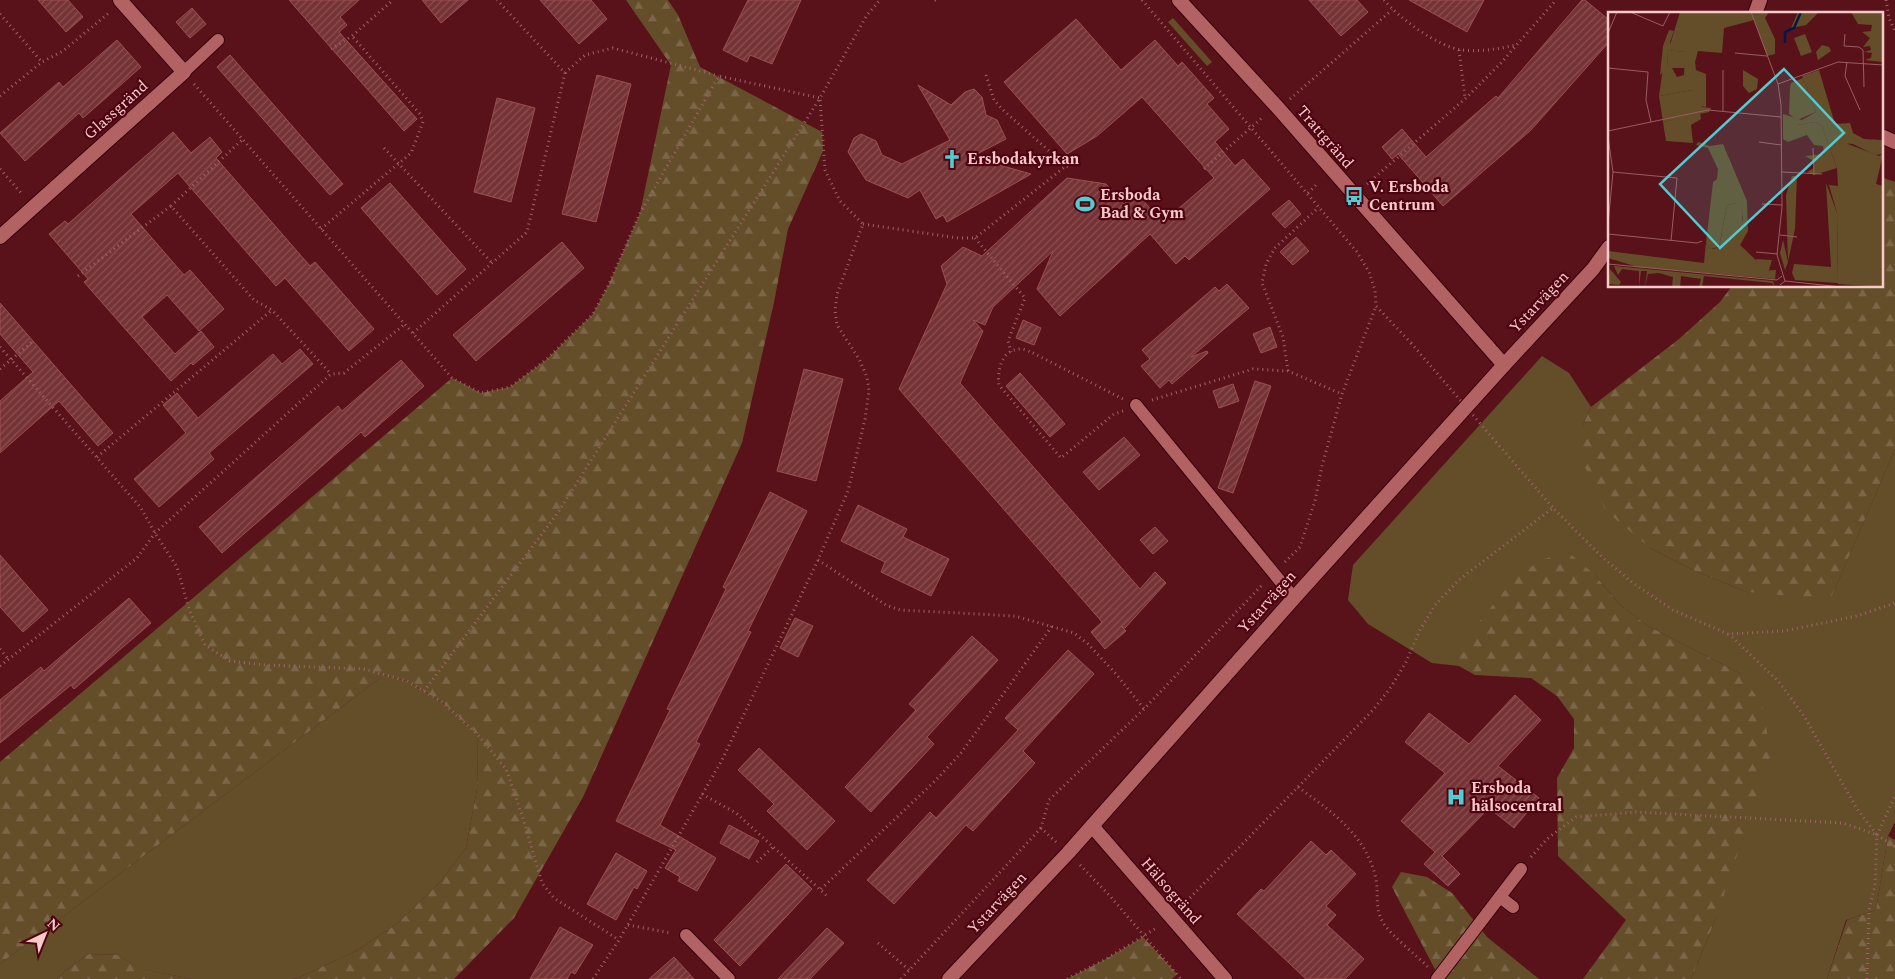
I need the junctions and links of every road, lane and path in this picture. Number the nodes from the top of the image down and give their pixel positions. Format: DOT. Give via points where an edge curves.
graph roads {
  1 [pos="393,0"];
  2 [pos="497,0"];
  3 [pos="880,0"];
  4 [pos="1142,0"];
  5 [pos="1179,0"];
  6 [pos="1384,0"];
  7 [pos="1556,0"];
  8 [pos="1760,0"];
  9 [pos="1886,0"];
  10 [pos="121,1"];
  11 [pos="1392,10"];
  12 [pos="1756,12"];
  13 [pos="0,14"];
  14 [pos="1895,31"];
  15 [pos="352,36"];
  16 [pos="218,40"];
  17 [pos="1517,45"];
  18 [pos="331,49"];
  19 [pos="1460,50"];
  20 [pos="42,62"];
  21 [pos="184,72"];
  22 [pos="565,73"];
  23 [pos="986,75"];
  24 [pos="719,76"];
  25 [pos="0,96"];
  26 [pos="820,98"];
  27 [pos="1465,99"];
  28 [pos="1278,110"];
  29 [pos="1251,128"];
  30 [pos="1882,136"];
  31 [pos="243,139"];
  32 [pos="1895,142"];
  33 [pos="384,148"];
  34 [pos="398,163"];
  35 [pos="1066,166"];
  36 [pos="1071,168"];
  37 [pos="0,169"];
  38 [pos="1204,169"];
  39 [pos="1317,184"];
  40 [pos="1308,193"];
  41 [pos="1354,196"];
  42 [pos="171,206"];
  43 [pos="1319,206"];
  44 [pos="33,207"];
  45 [pos="863,224"];
  46 [pos="321,229"];
  47 [pos="0,237"];
  48 [pos="974,238"];
  49 [pos="1608,248"];
  50 [pos="492,263"];
  51 [pos="78,276"];
  52 [pos="1376,306"];
  53 [pos="272,310"];
  54 [pos="405,324"];
  55 [pos="413,333"];
  56 [pos="33,341"];
  57 [pos="0,347"];
  58 [pos="1010,352"];
  59 [pos="11,360"];
  60 [pos="1504,365"];
  61 [pos="0,369"];
  62 [pos="1288,372"];
  63 [pos="331,374"];
  64 [pos="1136,405"];
  65 [pos="96,457"];
  66 [pos="1553,508"];
  67 [pos="155,533"];
  68 [pos="818,560"];
  69 [pos="1273,573"];
  70 [pos="1294,598"];
  71 [pos="1895,603"];
  72 [pos="1052,626"];
  73 [pos="1728,634"];
  74 [pos="0,649"];
  75 [pos="8,658"];
  76 [pos="0,666"];
  77 [pos="424,691"];
  78 [pos="1144,709"];
  79 [pos="1298,787"];
  80 [pos="702,794"];
  81 [pos="1895,796"];
  82 [pos="1092,826"];
  83 [pos="1041,828"];
  84 [pos="1876,835"];
  85 [pos="774,846"];
  86 [pos="1895,847"];
  87 [pos="1068,853"];
  88 [pos="757,862"];
  89 [pos="1521,869"];
  90 [pos="821,889"];
  91 [pos="826,896"];
  92 [pos="1500,897"];
  93 [pos="1513,907"];
  94 [pos="1171,918"];
  95 [pos="628,925"];
  96 [pos="686,936"];
  97 [pos="1143,937"];
  98 [pos="619,940"];
  99 [pos="878,942"];
  100 [pos="908,970"];
  101 [pos="1220,977"];
  102 [pos="1438,978"];
  103 [pos="593,979"];
  104 [pos="729,979"];
  105 [pos="901,979"];
  106 [pos="949,979"];
  107 [pos="1068,979"];
  108 [pos="1181,979"];
  109 [pos="1867,979"];
  1 -- 15 [label="path"];
  2 -- 22 [label="path"];
  3 -- 26 [label="path" via="867,15"];
  4 -- 29 [label="path"];
  5 -- 28 [label="street, Trattgränd"];
  6 -- 11 [label="path"];
  7 -- 17 [label="path"];
  8 -- 12 [label="street"];
  9 -- 14 [label="path"];
  10 -- 20 [label="path" via="64,51"];
  10 -- 21 [label="street"];
  11 -- 19 [label="path" via="1416,28"];
  11 -- 28 [label="path"];
  13 -- 20 [label="path"];
  15 -- 18 [label="path"];
  15 -- 34 [label="path" via="420,114 423,122 411,153"];
  16 -- 21 [label="lane"];
  17 -- 19 [label="path" via="1487,51"];
  17 -- 27 [label="path"];
  19 -- 27 [label="path"];
  20 -- 25 [label="path"];
  21 -- 31 [label="path"];
  21 -- 44 [label="street, Glassgränd"];
  22 -- 24 [label="path" via="585,55 613,48"];
  22 -- 50 [label="path" via="527,232"];
  23 -- 35 [label="path" via="994,100"];
  24 -- 26 [label="path"];
  24 -- 55 [label="path" via="640,213 593,314 547,359 510,387 481,393 452,378"];
  26 -- 45 [label="path" via="825,170 840,201"];
  26 -- 77 [label="path" via="559,511"];
  27 -- 41 [label="path"];
  28 -- 41 [label="street, Trattgränd"];
  29 -- 38 [label="path"];
  29 -- 40 [label="path"];
  30 -- 32 [label="street"];
  31 -- 42 [label="path"];
  31 -- 46 [label="path"];
  33 -- 34 [label="path"];
  34 -- 46 [label="path"];
  34 -- 50 [label="path"];
  35 -- 36 [label="path"];
  35 -- 48 [label="path"];
  37 -- 44 [label="path"];
  39 -- 40 [label="path"];
  40 -- 43 [label="path"];
  41 -- 60 [label="street, Trattgränd"];
  42 -- 51 [label="path"];
  42 -- 53 [label="path" via="254,300"];
  43 -- 52 [label="path" via="1357,252 1375,290"];
  43 -- 62 [label="path" via="1275,248 1266,264 1262,283 1283,337"];
  44 -- 47 [label="street, Glassgränd"];
  45 -- 48 [label="path"];
  45 -- 68 [label="path" via="837,294 835,311 837,325 867,377 868,400 848,491"];
  46 -- 54 [label="path"];
  48 -- 58 [label="path" via="1025,298 1008,341"];
  49 -- 60 [label="street, Ystarvägen" via="1593,270"];
  50 -- 55 [label="path"];
  52 -- 66 [label="path, bridge" via="1412,343"];
  52 -- 69 [label="path" via="1342,394 1300,547"];
  53 -- 63 [label="path"];
  53 -- 65 [label="path"];
  54 -- 55 [label="path"];
  54 -- 63 [label="path" via="344,374"];
  56 -- 59 [label="path"];
  57 -- 59 [label="path"];
  59 -- 61 [label="path"];
  59 -- 65 [label="path"];
  60 -- 70 [label="street, Ystarvägen"];
  63 -- 67 [label="path"];
  64 -- 69 [label="lane"];
  65 -- 67 [label="path" via="141,508"];
  66 -- 73 [label="path" via="1633,583 1673,610"];
  66 -- 79 [label="path" via="1460,579 1435,605 1391,687"];
  67 -- 75 [label="path" via="138,558"];
  67 -- 77 [label="path" via="177,567 189,609 205,645 230,661 364,669 407,681"];
  68 -- 72 [label="path" via="886,605 900,610 1015,616"];
  68 -- 80 [label="path" via="739,725"];
  69 -- 70 [label="lane"];
  69 -- 78 [label="path"];
  70 -- 82 [label="street, Ystarvägen"];
  71 -- 73 [label="path" via="1857,616 1784,631"];
  72 -- 78 [label="path" via="1074,633 1088,644"];
  72 -- 90 [label="path" via="961,754"];
  73 -- 84 [label="path" via="1779,682 1804,716 1857,809"];
  74 -- 75 [label="path"];
  75 -- 76 [label="path"];
  77 -- 98 [label="path" via="442,702 478,735 506,770 542,882 554,898"];
  78 -- 83 [label="path" via="1049,800"];
  79 -- 94 [label="path"];
  79 -- 102 [label="path" via="1328,809 1361,842 1371,860 1377,908 1384,924"];
  80 -- 85 [label="path" via="736,813"];
  80 -- 95 [label="path"];
  81 -- 84 [label="path"];
  82 -- 87 [label="street, Ystarvägen"];
  82 -- 94 [label="street, Hälsogränd"];
  83 -- 87 [label="path"];
  83 -- 100 [label="path"];
  84 -- 86 [label="path"];
  84 -- 89 [label="path" via="1843,823 1636,812 1576,817 1547,839"];
  84 -- 109 [label="path"];
  85 -- 88 [label="path"];
  85 -- 90 [label="path"];
  87 -- 97 [label="path" via="1110,896"];
  87 -- 106 [label="street, Ystarvägen"];
  89 -- 92 [label="lane"];
  90 -- 91 [label="path"];
  92 -- 93 [label="lane"];
  92 -- 102 [label="lane"];
  94 -- 97 [label="path"];
  94 -- 101 [label="street, Hälsogränd"];
  95 -- 96 [label="path"];
  95 -- 98 [label="path"];
  96 -- 104 [label="lane"];
  97 -- 107 [label="path"];
  97 -- 108 [label="path"];
  98 -- 103 [label="path"];
  99 -- 100 [label="path"];
  100 -- 105 [label="path"];
}
